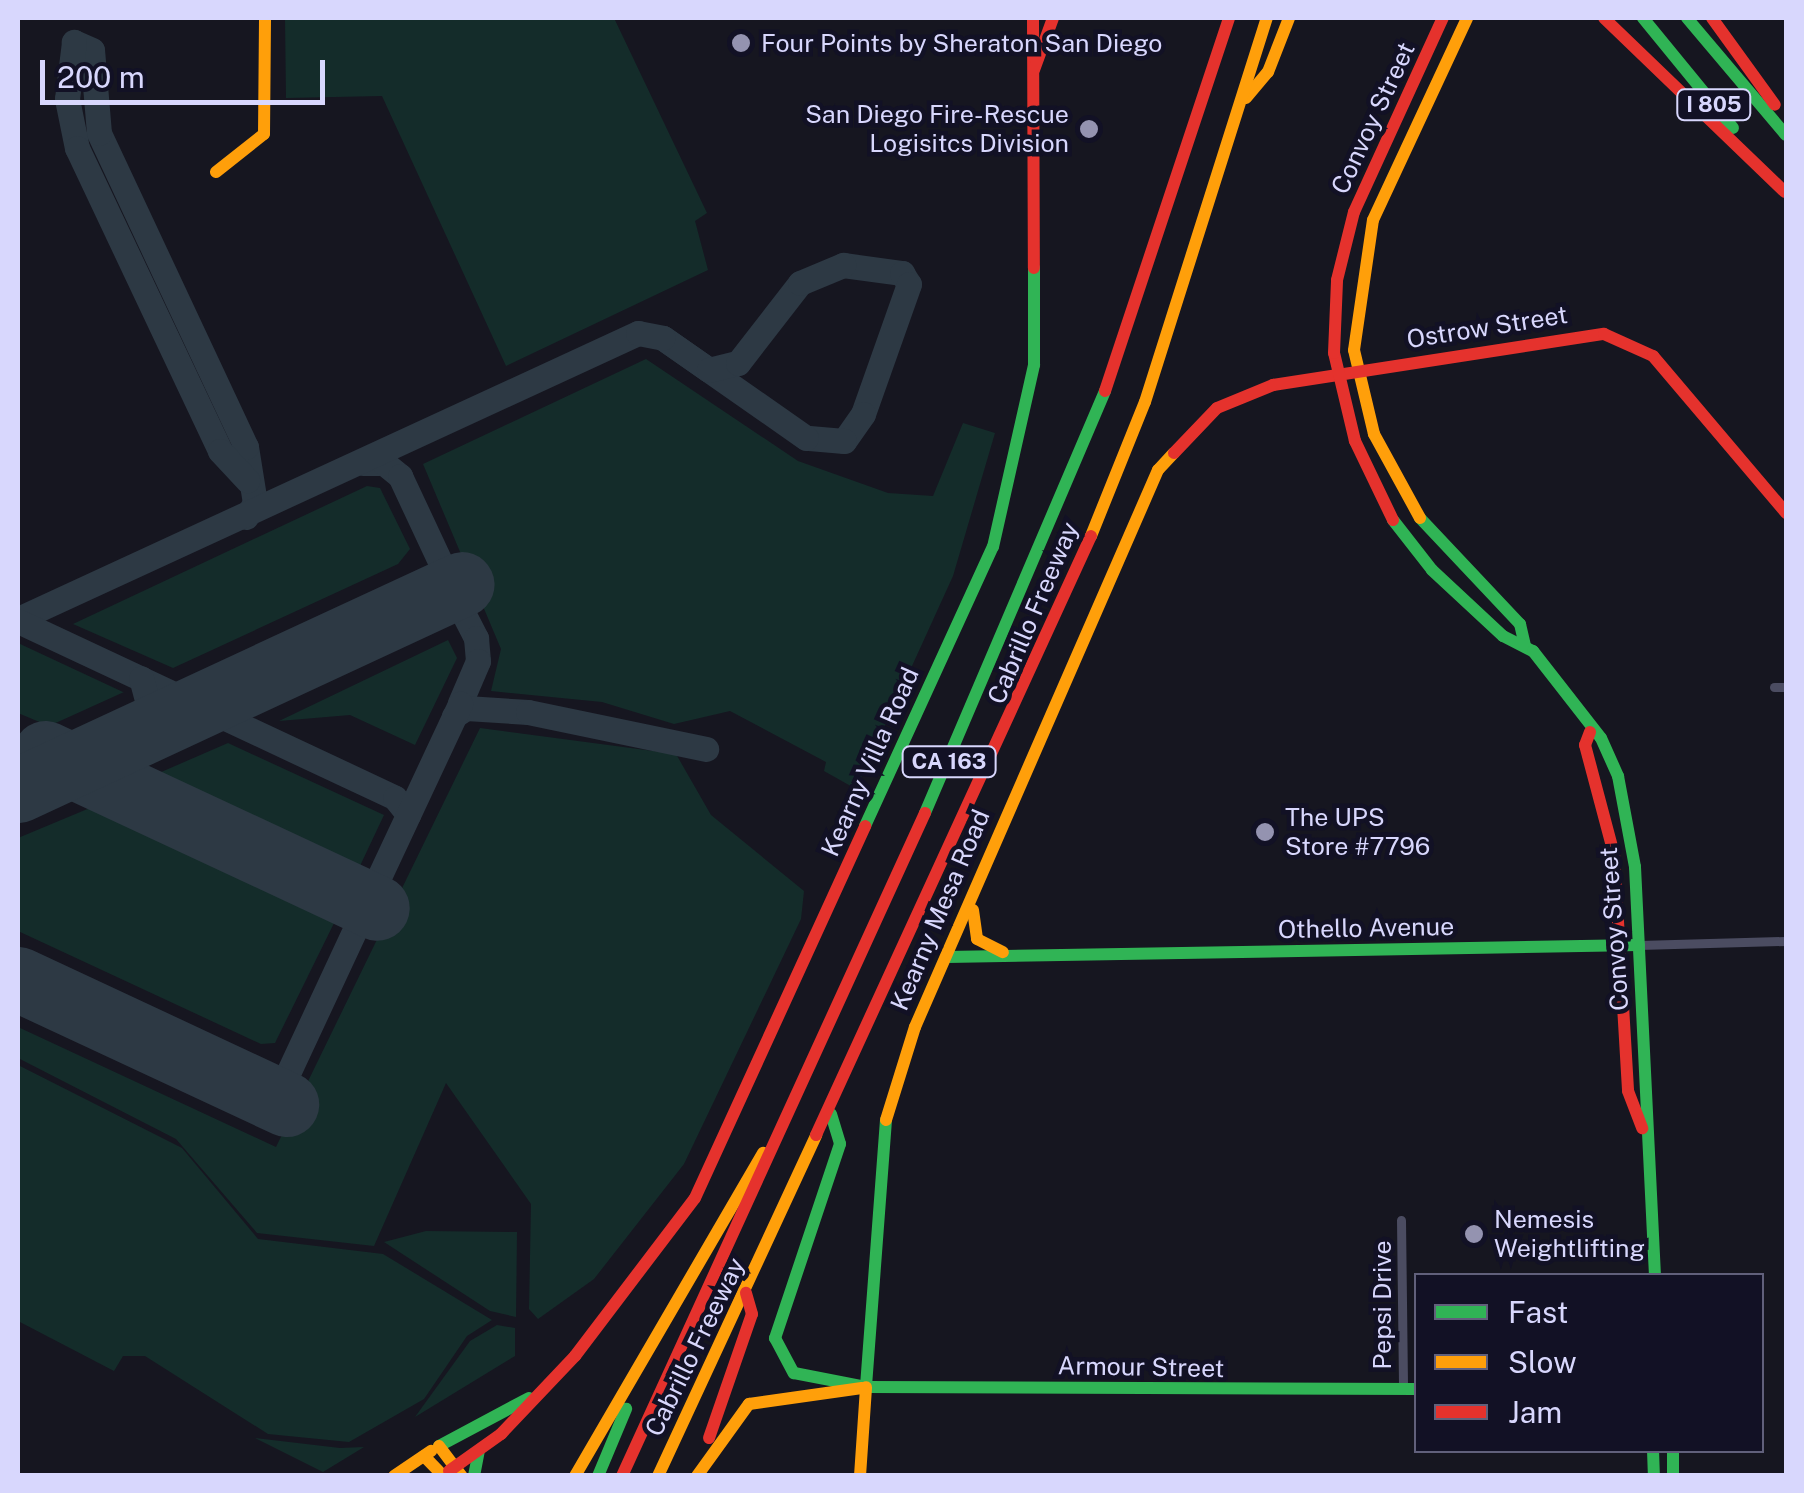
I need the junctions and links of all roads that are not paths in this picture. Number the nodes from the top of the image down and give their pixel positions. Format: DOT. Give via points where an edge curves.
graph roads {
  1 [pos="265,18"];
  2 [pos="1033,18"];
  3 [pos="1053,18"];
  4 [pos="1267,18"];
  5 [pos="1289,18"];
  6 [pos="1443,18"];
  7 [pos="1467,18"];
  8 [pos="1604,18"];
  9 [pos="1643,18"];
  10 [pos="1687,18"];
  11 [pos="1712,18"];
  12 [pos="1226,21"];
  13 [pos="1034,70"];
  14 [pos="1242,102"];
  15 [pos="1786,121"];
  16 [pos="1786,135"];
  17 [pos="216,172"];
  18 [pos="1786,193"];
  19 [pos="1357,370"];
  20 [pos="1337,373"];
  21 [pos="1786,513"];
  22 [pos="1526,644"];
  23 [pos="1774,687"];
  24 [pos="1786,687"];
  25 [pos="1590,732"];
  26 [pos="1592,767"];
  27 [pos="1630,833"];
  28 [pos="978,888"];
  29 [pos="1786,941"];
  30 [pos="1639,944"];
  31 [pos="1618,946"];
  32 [pos="946,957"];
  33 [pos="1030,957"];
  34 [pos="831,1114"];
  35 [pos="781,1129"];
  36 [pos="1644,1134"];
  37 [pos="1402,1220"];
  38 [pos="1655,1273"];
  39 [pos="746,1293"];
  40 [pos="657,1340"];
  41 [pos="866,1387"];
  42 [pos="1410,1389"];
  43 [pos="531,1397"];
  44 [pos="439,1446"];
  45 [pos="479,1451"];
  46 [pos="424,1456"];
  47 [pos="448,1474"];
  48 [pos="394,1476"];
  49 [pos="474,1476"];
  50 [pos="574,1476"];
  51 [pos="598,1476"];
  52 [pos="622,1476"];
  53 [pos="658,1476"];
  54 [pos="695,1476"];
  55 [pos="860,1476"];
  1 -- 17 [label="main road" via="264,134"];
  2 -- 13 [label="main road, Kearny Villa Road"];
  3 -- 13 [label="main road, Kearny Villa Road"];
  4 -- 14 [label="main road, Cabrillo Freeway / CA 163"];
  5 -- 14 [label="main road" via="1268,72"];
  6 -- 20 [label="main road, Convoy Street" via="1354,212 1334,310"];
  7 -- 19 [label="main road, Convoy Street" via="1372,220 1354,310"];
  8 -- 18 [label="main road"];
  9 -- 18 [label="main road, I 805"];
  10 -- 16 [label="main road, I 805"];
  11 -- 15 [label="main road"];
  12 -- 35 [label="main road, Cabrillo Freeway / CA 163" via="1152,269 1036,570"];
  13 -- 43 [label="main road, Kearny Villa Road" via="1034,365 993,546 695,1198 640,1280"];
  14 -- 34 [label="main road, Cabrillo Freeway / CA 163" via="1109,494"];
  19 -- 20 [label="main road, Kearny Mesa Road"];
  19 -- 21 [label="main road, Ostrow Street" via="1589,334 1631,341"];
  19 -- 22 [label="main road, Convoy Street" via="1406,504 1520,624"];
  20 -- 22 [label="main road, Convoy Street" via="1389,515 1432,570 1503,636"];
  20 -- 28 [label="main road, Kearny Mesa Road" via="1261,388 1217,408 1158,470"];
  22 -- 25 [label="main road, Convoy Street"];
  23 -- 24 [label="street"];
  25 -- 26 [label="main road, Convoy Street"];
  25 -- 27 [label="main road, Convoy Street" via="1612,759"];
  26 -- 27 [label="main road" via="1609,775"];
  26 -- 31 [label="main road, Convoy Street" via="1614,854"];
  27 -- 30 [label="main road, Convoy Street"];
  28 -- 32 [label="main road, Kearny Mesa Road"];
  28 -- 33 [label="main road" via="977,939"];
  29 -- 30 [label="street, Othello Avenue"];
  30 -- 31 [label="main road, Othello Avenue"];
  30 -- 36 [label="main road, Convoy Street"];
  31 -- 33 [label="main road, Othello Avenue"];
  31 -- 36 [label="main road, Convoy Street" via="1628,1091"];
  32 -- 33 [label="main road, Othello Avenue"];
  32 -- 41 [label="main road, Kearny Mesa Road" via="888,1106"];
  34 -- 39 [label="main road, Cabrillo Freeway / CA 163"];
  34 -- 41 [label="main road" via="840,1144 775,1338 794,1373"];
  35 -- 40 [label="main road" via="744,1178"];
  35 -- 52 [label="main road, Cabrillo Freeway / CA 163"];
  36 -- 38 [label="main road, Convoy Street"];
  37 -- 42 [label="street, Pepsi Drive"];
  39 -- 53 [label="main road, Cabrillo Freeway / CA 163"];
  39 -- 54 [label="main road" via="752,1314"];
  40 -- 50 [label="main road"];
  40 -- 51 [label="main road"];
  41 -- 42 [label="main road, Armour Street"];
  41 -- 54 [label="main road" via="749,1404"];
  41 -- 55 [label="main road, Kearny Mesa Road"];
  43 -- 44 [label="main road, Kearny Villa Road"];
  43 -- 45 [label="main road, Kearny Villa Road"];
  44 -- 46 [label="main road, Kearny Villa Road"];
  44 -- 47 [label="main road"];
  45 -- 47 [label="main road, Kearny Villa Road"];
  45 -- 49 [label="main road"];
  46 -- 47 [label="main road"];
  46 -- 48 [label="main road, Kearny Villa Road"];
}
